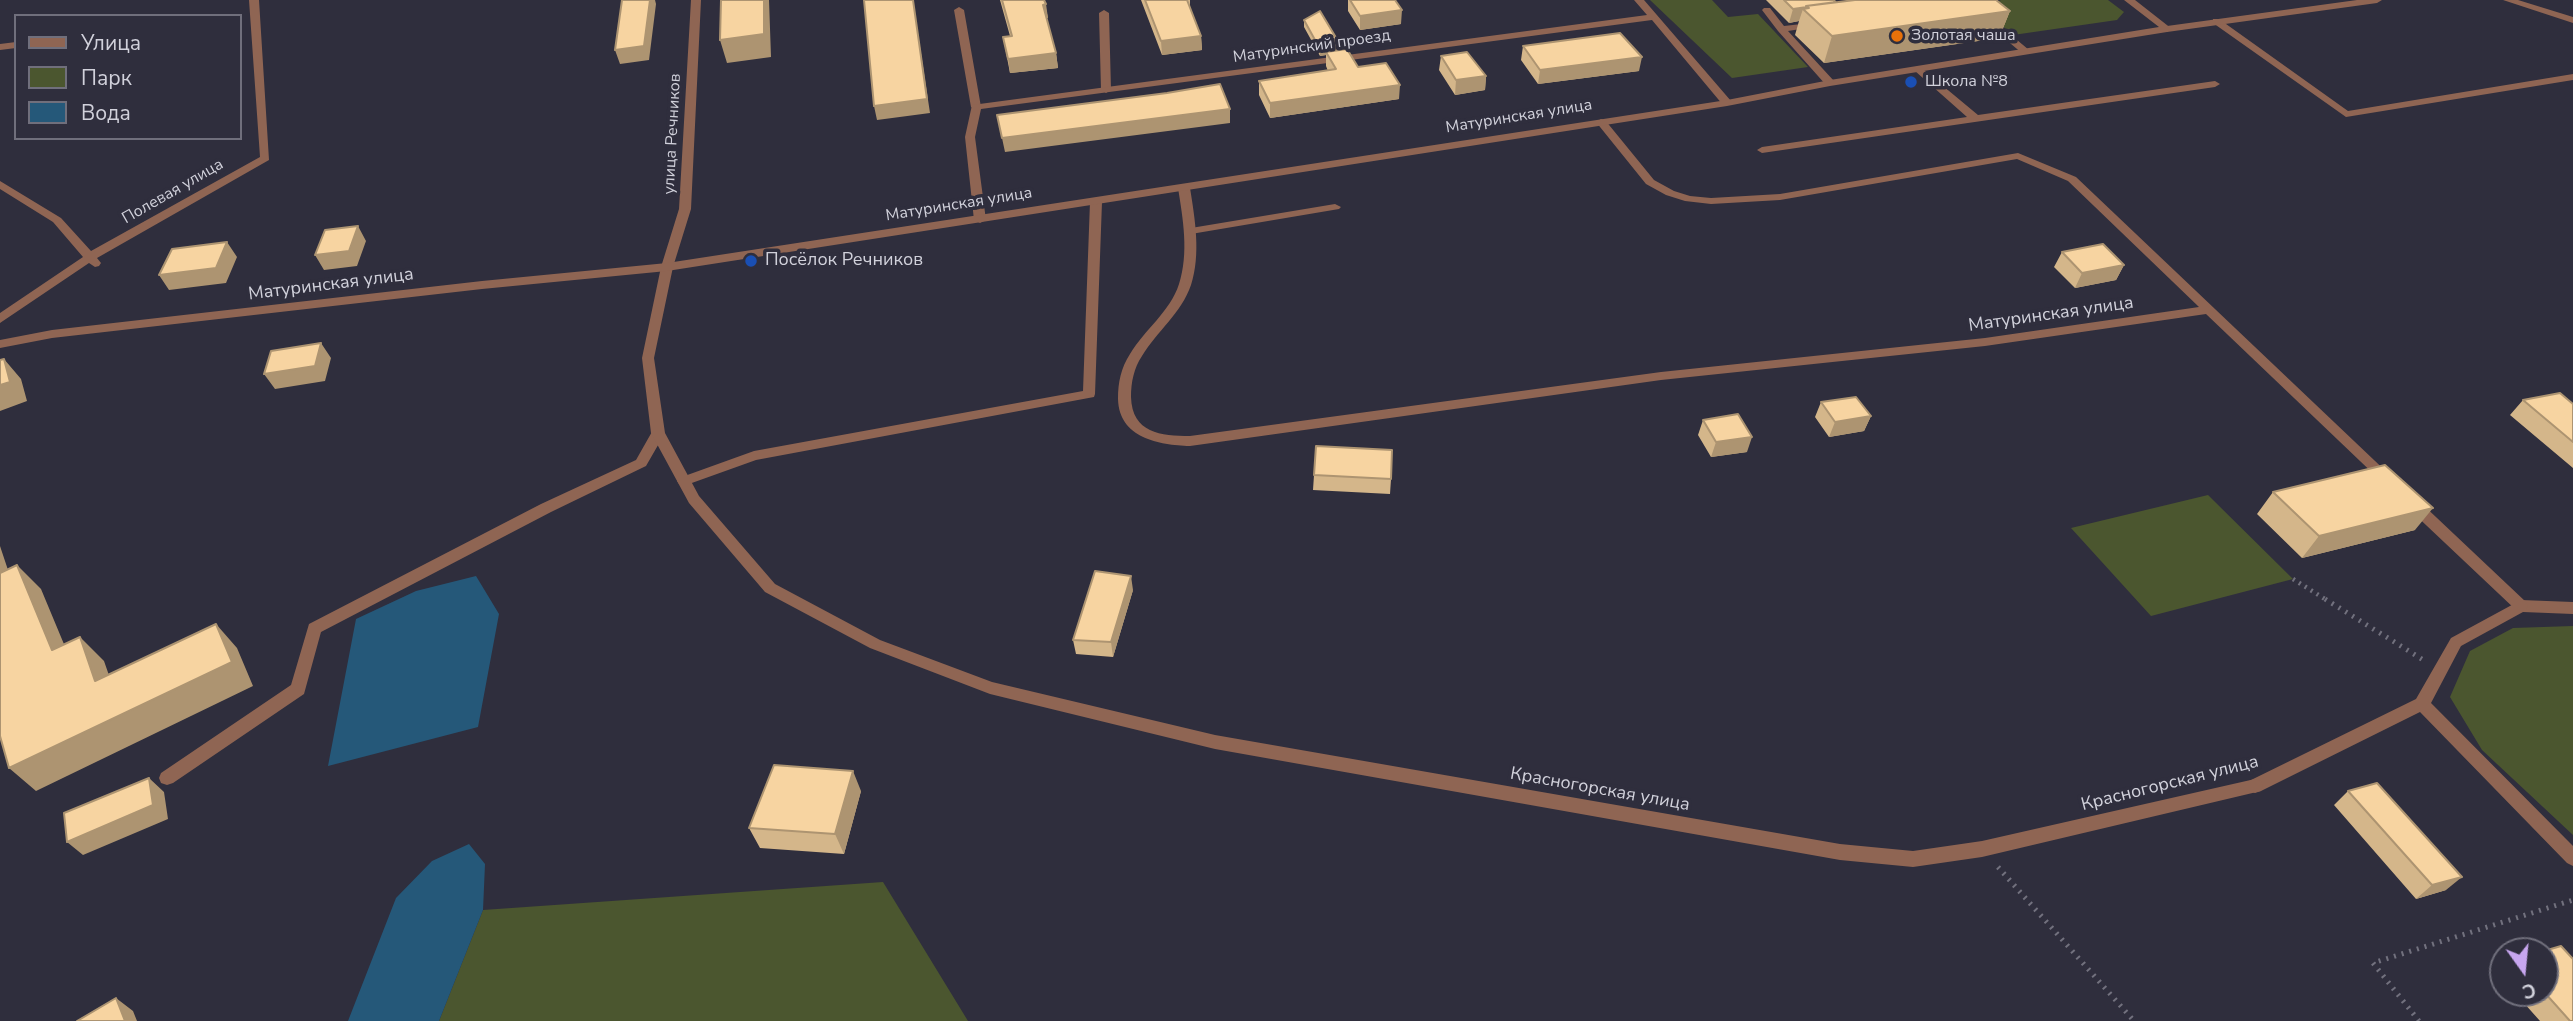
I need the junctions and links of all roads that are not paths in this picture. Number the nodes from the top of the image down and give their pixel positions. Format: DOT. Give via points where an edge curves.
graph roads {
  1 [pos="254,0"];
  2 [pos="696,0"];
  3 [pos="1639,0"];
  4 [pos="2129,0"];
  5 [pos="2377,0"];
  6 [pos="2508,0"];
  7 [pos="959,9"];
  8 [pos="1767,10"];
  9 [pos="1977,11"];
  10 [pos="1104,13"];
  11 [pos="1654,17"];
  12 [pos="2573,20"];
  13 [pos="2216,21"];
  14 [pos="1821,24"];
  15 [pos="1782,29"];
  16 [pos="2167,29"];
  17 [pos="2026,52"];
  18 [pos="1919,69"];
  19 [pos="2573,77"];
  20 [pos="1830,83"];
  21 [pos="2215,84"];
  22 [pos="1106,90"];
  23 [pos="1727,103"];
  24 [pos="976,107"];
  25 [pos="1976,119"];
  26 [pos="1601,122"];
  27 [pos="1762,150"];
  28 [pos="0,184"];
  29 [pos="1184,188"];
  30 [pos="1096,202"];
  31 [pos="1335,207"];
  32 [pos="980,220"];
  33 [pos="1191,231"];
  34 [pos="93,260"];
  35 [pos="667,267"];
  36 [pos="2207,310"];
  37 [pos="0,319"];
  38 [pos="0,344"];
  39 [pos="658,433"];
  40 [pos="684,481"];
  41 [pos="2521,606"];
  42 [pos="2573,608"];
  43 [pos="2422,704"];
  44 [pos="167,778"];
  45 [pos="2573,858"];
  1 -- 34 [label="street, Полевая улица" via="265,158"];
  2 -- 35 [label="street, улица Речников" via="685,209"];
  3 -- 11 [label="street"];
  4 -- 16 [label="street"];
  5 -- 13 [label="street, Матуринская улица"];
  6 -- 12 [label="street"];
  7 -- 24 [label="street"];
  8 -- 15 [label="street"];
  9 -- 17 [label="street"];
  10 -- 22 [label="street"];
  11 -- 22 [label="street, Матуринский проезд"];
  11 -- 23 [label="street"];
  13 -- 16 [label="street, Матуринская улица"];
  13 -- 19 [label="street" via="2346,114"];
  14 -- 15 [label="street"];
  15 -- 20 [label="street"];
  16 -- 17 [label="street, Матуринская улица"];
  17 -- 18 [label="street, Матуринская улица"];
  18 -- 20 [label="street, Матуринская улица"];
  18 -- 25 [label="street"];
  20 -- 23 [label="street, Матуринская улица"];
  21 -- 25 [label="street"];
  22 -- 24 [label="street, Матуринский проезд"];
  23 -- 26 [label="street, Матуринская улица"];
  24 -- 32 [label="street" via="970,137"];
  25 -- 27 [label="street"];
  26 -- 29 [label="street, Матуринская улица"];
  26 -- 36 [label="street" via="1659,189 1712,201 1780,197 2018,156 2072,178"];
  28 -- 34 [label="street" via="57,220"];
  29 -- 30 [label="street, Матуринская улица"];
  29 -- 33 [label="street"];
  30 -- 32 [label="street, Матуринская улица"];
  30 -- 40 [label="street" via="1089,394 754,456"];
  31 -- 33 [label="street"];
  32 -- 35 [label="street, Матуринская улица"];
  33 -- 36 [label="street, Матуринская улица" via="1185,284 1137,351 1127,369 1123,392 1127,415 1139,430 1162,440 1190,441 1661,376 1985,342"];
  34 -- 37 [label="street, Полевая улица"];
  35 -- 38 [label="street, Матуринская улица" via="52,334"];
  35 -- 39 [label="street" via="648,358"];
  36 -- 41 [label="street"];
  39 -- 40 [label="street, Красногорская улица"];
  39 -- 44 [label="street" via="641,463 314,628 298,689"];
  40 -- 43 [label="street, Красногорская улица" via="770,588 875,644 990,688 1215,742 1840,852 1913,859 1982,849 2255,786"];
  41 -- 42 [label="street"];
  41 -- 43 [label="street" via="2456,642"];
  43 -- 45 [label="street"];
}
